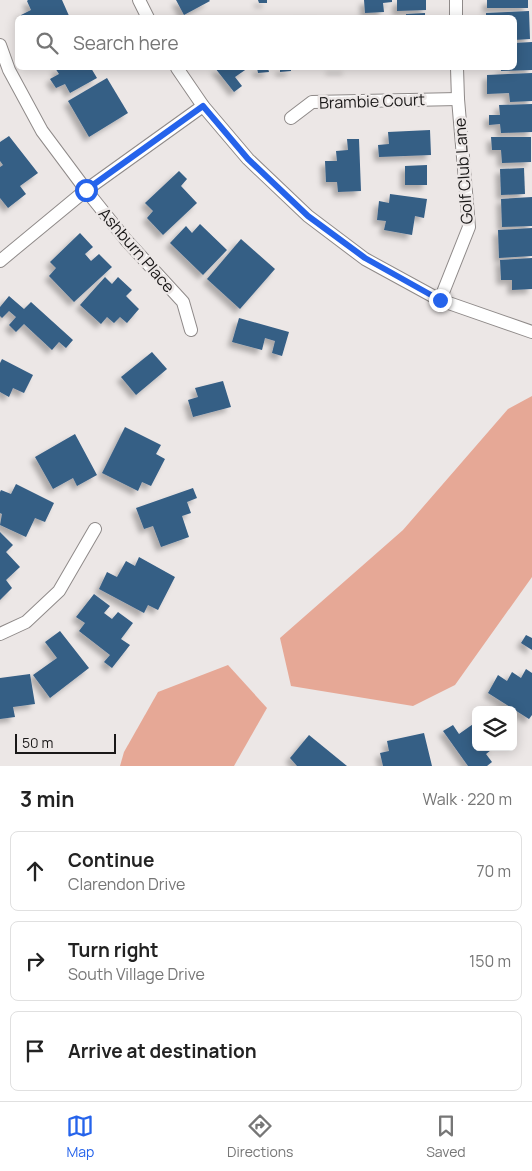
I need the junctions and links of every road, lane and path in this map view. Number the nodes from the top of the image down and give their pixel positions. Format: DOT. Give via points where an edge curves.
graph roads {
  1 [pos="139,0"];
  2 [pos="456,0"];
  3 [pos="146,15"];
  4 [pos="456,15"];
  5 [pos="0,45"];
  6 [pos="178,70"];
  7 [pos="457,70"];
  8 [pos="458,99"];
  9 [pos="203,106"];
  10 [pos="291,118"];
  11 [pos="86,190"];
  12 [pos="0,261"];
  13 [pos="440,300"];
  14 [pos="191,330"];
  15 [pos="532,332"];
  16 [pos="95,529"];
  17 [pos="0,634"];
  1 -- 3 [label="street"];
  2 -- 4 [label="street"];
  5 -- 11 [label="street, Ashburn Place" via="9,70 42,131"];
  6 -- 9 [label="street"];
  7 -- 8 [label="street, Golf Club Lane"];
  8 -- 10 [label="street, Brambie Court" via="312,102"];
  8 -- 13 [label="street, Golf Club Lane" via="469,227"];
  9 -- 11 [label="street"];
  9 -- 13 [label="street" via="248,159 308,216 365,258"];
  11 -- 12 [label="street"];
  11 -- 14 [label="street, Ashburn Place" via="183,302"];
  13 -- 15 [label="street"];
  16 -- 17 [label="street" via="59,592 26,622"];
}
